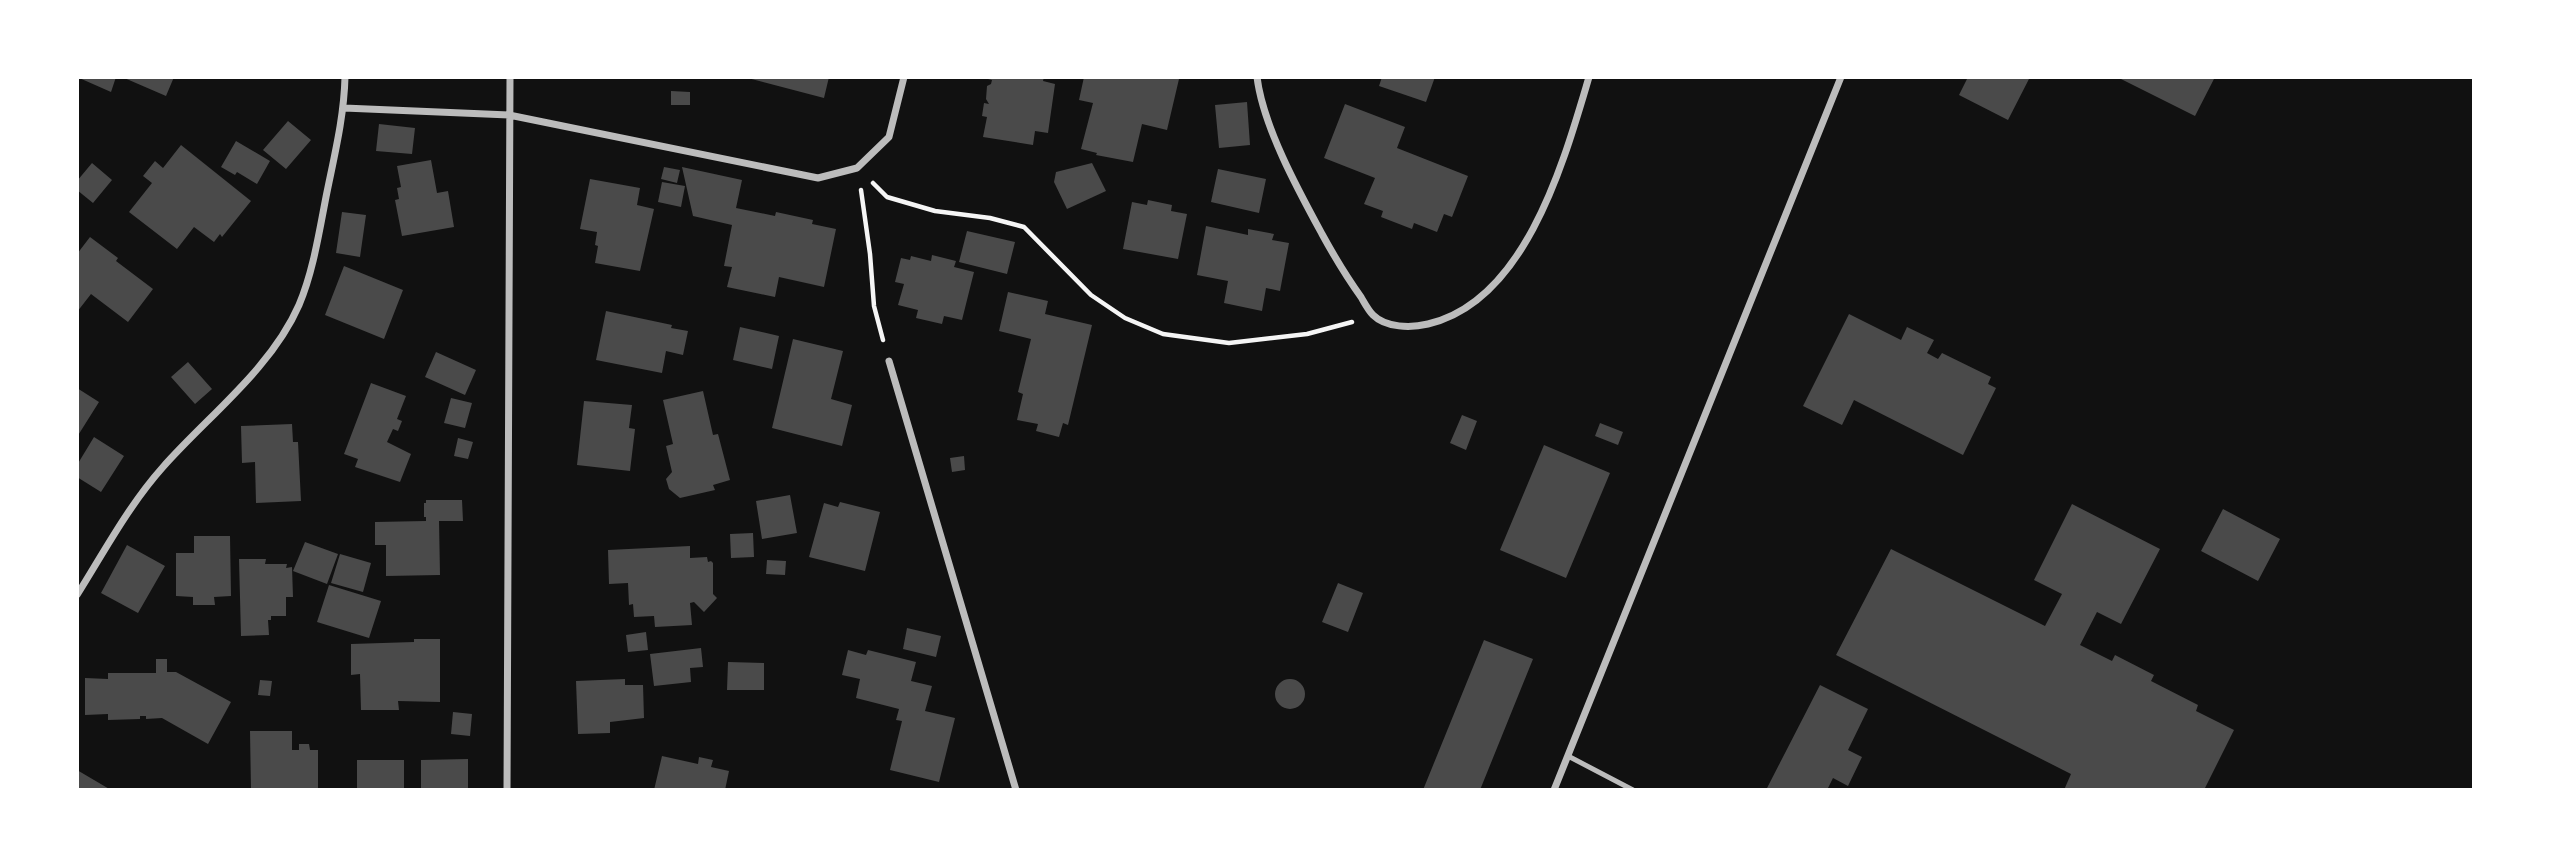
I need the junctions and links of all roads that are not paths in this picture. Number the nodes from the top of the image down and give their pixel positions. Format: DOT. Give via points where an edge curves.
graph roads {
  1 [pos="345,77"];
  2 [pos="510,77"];
  3 [pos="904,77"];
  4 [pos="1257,77"];
  5 [pos="1589,77"];
  6 [pos="1837,78"];
  7 [pos="344,108"];
  8 [pos="509,115"];
  9 [pos="889,361"];
  10 [pos="77,595"];
  11 [pos="1568,757"];
  12 [pos="507,790"];
  13 [pos="1016,790"];
  14 [pos="1554,790"];
  15 [pos="1633,790"];
  1 -- 7 [label="street"];
  2 -- 8 [label="street"];
  3 -- 8 [label="street" via="890,137 857,168 818,177"];
  4 -- 5 [label="street" via="1276,142 1340,268 1373,316 1413,327 1446,320 1470,306 1493,286 1530,237 1554,186"];
  6 -- 11 [label="street"];
  7 -- 8 [label="street"];
  7 -- 10 [label="street" via="316,248 299,306 274,346 226,404 162,468"];
  8 -- 12 [label="street"];
  9 -- 13 [label="street"];
  11 -- 14 [label="street"];
  11 -- 15 [label="lane"];
}
